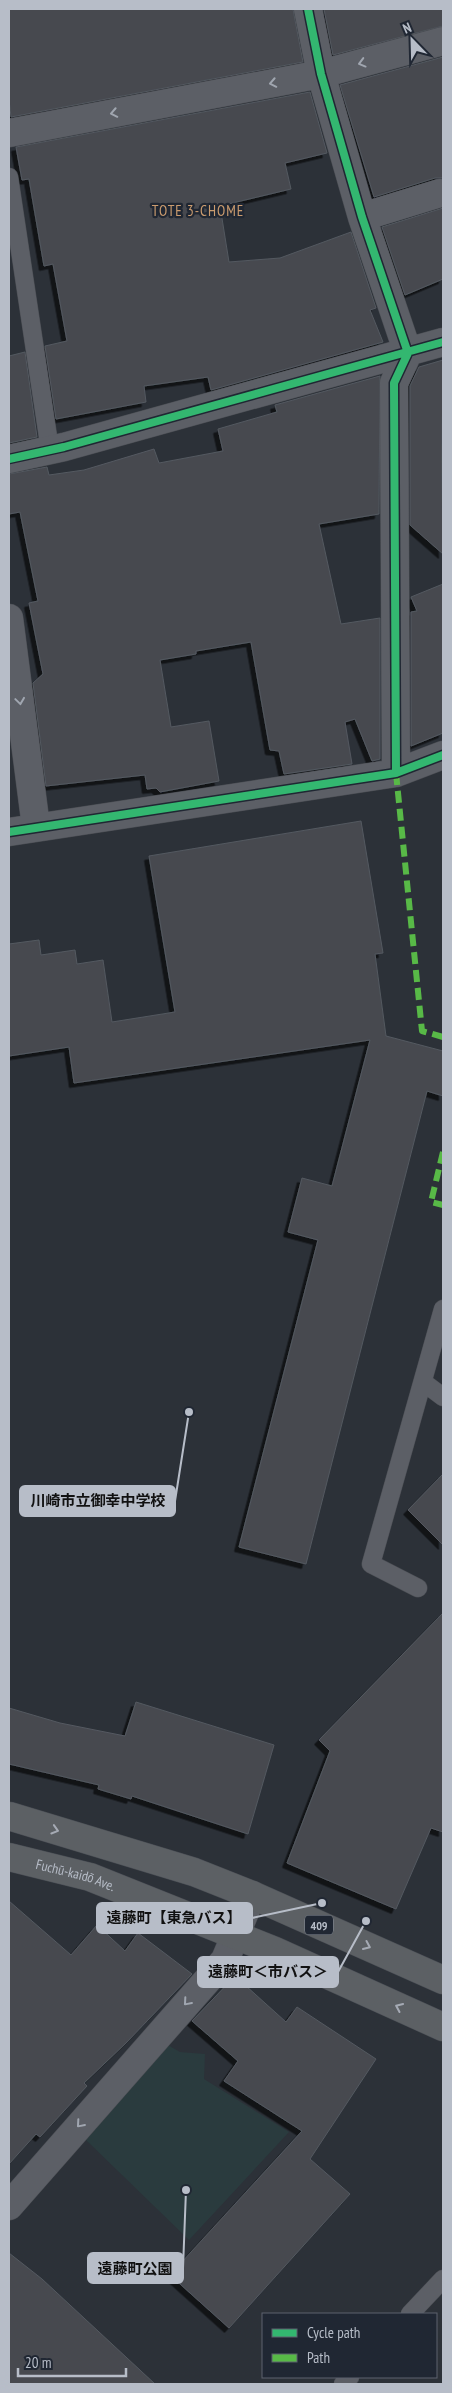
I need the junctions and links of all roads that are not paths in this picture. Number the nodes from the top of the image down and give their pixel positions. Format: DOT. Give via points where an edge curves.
graph roads {
  1 [pos="308,9"];
  2 [pos="443,42"];
  3 [pos="321,74"];
  4 [pos="9,133"];
  5 [pos="9,177"];
  6 [pos="440,193"];
  7 [pos="362,217"];
  8 [pos="443,342"];
  9 [pos="408,354"];
  10 [pos="50,450"];
  11 [pos="9,459"];
  12 [pos="9,618"];
  13 [pos="443,755"];
  14 [pos="396,774"];
  15 [pos="36,827"];
  16 [pos="9,832"];
  17 [pos="443,1309"];
  18 [pos="423,1382"];
  19 [pos="443,1397"];
  20 [pos="418,1588"];
  21 [pos="9,1816"];
  22 [pos="9,1856"];
  23 [pos="252,1895"];
  24 [pos="235,1935"];
  25 [pos="443,1980"];
  26 [pos="443,2027"];
  27 [pos="9,2206"];
  28 [pos="443,2279"];
  29 [pos="411,2313"];
  1 -- 3 [label="street"];
  2 -- 3 [label="street, one-way"];
  3 -- 4 [label="street, one-way"];
  3 -- 7 [label="street"];
  5 -- 10 [label="lane"];
  6 -- 7 [label="street"];
  7 -- 9 [label="street"];
  8 -- 9 [label="street"];
  9 -- 10 [label="street"];
  9 -- 14 [label="street" via="394,383"];
  10 -- 11 [label="street"];
  12 -- 15 [label="street, one-way"];
  13 -- 14 [label="street"];
  14 -- 15 [label="street"];
  15 -- 16 [label="street"];
  17 -- 18 [label="lane"];
  18 -- 19 [label="lane"];
  18 -- 20 [label="lane" via="371,1564"];
  21 -- 23 [label="highway, 409, one-way" via="194,1872"];
  22 -- 24 [label="highway, Fuchū-kaidō Ave." via="90,1877"];
  23 -- 24 [label="street"];
  23 -- 25 [label="highway, 409, one-way"];
  26 -- 24 [label="highway, Fuchū-kaidō Ave., one-way"];
  24 -- 27 [label="street, one-way" via="225,1960"];
  28 -- 29 [label="lane"];
}
